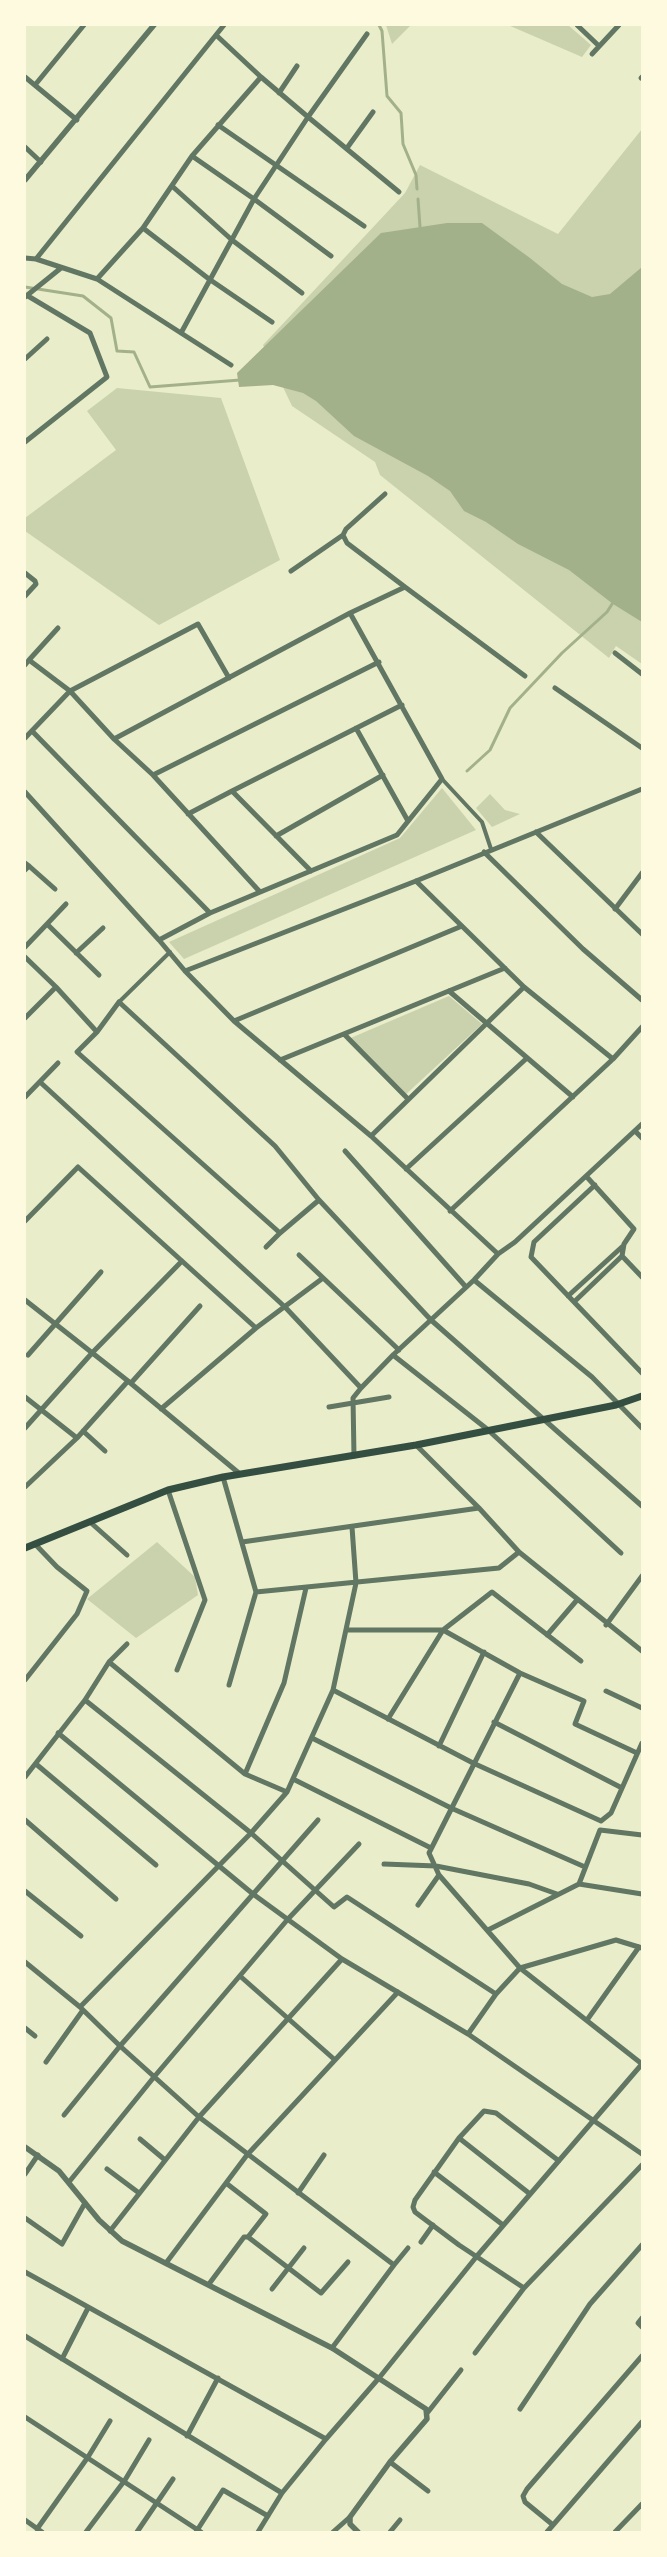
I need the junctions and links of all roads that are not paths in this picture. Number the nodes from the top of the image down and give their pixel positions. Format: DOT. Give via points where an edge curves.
graph roads {
  1 [pos="84,25"];
  2 [pos="154,25"];
  3 [pos="224,25"];
  4 [pos="577,25"];
  5 [pos="619,25"];
  6 [pos="367,34"];
  7 [pos="216,35"];
  8 [pos="599,46"];
  9 [pos="592,54"];
  10 [pos="297,66"];
  11 [pos="25,77"];
  12 [pos="261,78"];
  13 [pos="35,85"];
  14 [pos="279,93"];
  15 [pos="372,112"];
  16 [pos="308,118"];
  17 [pos="77,120"];
  18 [pos="218,125"];
  19 [pos="25,147"];
  20 [pos="346,148"];
  21 [pos="192,156"];
  22 [pos="41,162"];
  23 [pos="277,166"];
  24 [pos="25,180"];
  25 [pos="172,186"];
  26 [pos="399,192"];
  27 [pos="254,199"];
  28 [pos="364,226"];
  29 [pos="143,228"];
  30 [pos="232,240"];
  31 [pos="331,256"];
  32 [pos="25,258"];
  33 [pos="36,259"];
  34 [pos="61,268"];
  35 [pos="96,279"];
  36 [pos="209,279"];
  37 [pos="302,293"];
  38 [pos="28,295"];
  39 [pos="272,322"];
  40 [pos="181,333"];
  41 [pos="47,340"];
  42 [pos="25,359"];
  43 [pos="231,365"];
  44 [pos="25,442"];
  45 [pos="385,494"];
  46 [pos="343,535"];
  47 [pos="291,571"];
  48 [pos="25,574"];
  49 [pos="405,587"];
  50 [pos="25,596"];
  51 [pos="350,613"];
  52 [pos="58,628"];
  53 [pos="615,653"];
  54 [pos="379,662"];
  55 [pos="27,663"];
  56 [pos="642,674"];
  57 [pos="525,676"];
  58 [pos="229,678"];
  59 [pos="555,688"];
  60 [pos="70,691"];
  61 [pos="402,705"];
  62 [pos="356,728"];
  63 [pos="32,731"];
  64 [pos="25,738"];
  65 [pos="114,739"];
  66 [pos="642,748"];
  67 [pos="153,774"];
  68 [pos="383,776"];
  69 [pos="442,779"];
  70 [pos="642,789"];
  71 [pos="232,791"];
  72 [pos="25,792"];
  73 [pos="188,814"];
  74 [pos="408,821"];
  75 [pos="536,832"];
  76 [pos="276,836"];
  77 [pos="491,850"];
  78 [pos="484,852"];
  79 [pos="26,867"];
  80 [pos="311,871"];
  81 [pos="642,873"];
  82 [pos="416,881"];
  83 [pos="55,890"];
  84 [pos="260,892"];
  85 [pos="66,904"];
  86 [pos="615,909"];
  87 [pos="210,913"];
  88 [pos="47,924"];
  89 [pos="462,926"];
  90 [pos="103,928"];
  91 [pos="642,934"];
  92 [pos="159,940"];
  93 [pos="25,947"];
  94 [pos="170,952"];
  95 [pos="76,953"];
  96 [pos="25,957"];
  97 [pos="505,968"];
  98 [pos="184,971"];
  99 [pos="99,975"];
  100 [pos="56,987"];
  101 [pos="524,987"];
  102 [pos="449,992"];
  103 [pos="642,1000"];
  104 [pos="119,1002"];
  105 [pos="25,1018"];
  106 [pos="234,1021"];
  107 [pos="486,1023"];
  108 [pos="642,1028"];
  109 [pos="97,1032"];
  110 [pos="344,1034"];
  111 [pos="527,1058"];
  112 [pos="613,1059"];
  113 [pos="280,1060"];
  114 [pos="58,1063"];
  115 [pos="40,1082"];
  116 [pos="25,1097"];
  117 [pos="573,1097"];
  118 [pos="408,1099"];
  119 [pos="642,1124"];
  120 [pos="635,1131"];
  121 [pos="371,1136"];
  122 [pos="642,1138"];
  123 [pos="345,1151"];
  124 [pos="406,1169"];
  125 [pos="586,1176"];
  126 [pos="594,1185"];
  127 [pos="319,1200"];
  128 [pos="450,1211"];
  129 [pos="25,1221"];
  130 [pos="280,1233"];
  131 [pos="624,1244"];
  132 [pos="266,1247"];
  133 [pos="498,1254"];
  134 [pos="299,1256"];
  135 [pos="622,1256"];
  136 [pos="182,1261"];
  137 [pos="101,1272"];
  138 [pos="642,1277"];
  139 [pos="323,1278"];
  140 [pos="474,1280"];
  141 [pos="466,1287"];
  142 [pos="568,1296"];
  143 [pos="25,1300"];
  144 [pos="574,1302"];
  145 [pos="200,1306"];
  146 [pos="285,1307"];
  147 [pos="431,1320"];
  148 [pos="55,1324"];
  149 [pos="256,1328"];
  150 [pos="399,1350"];
  151 [pos="92,1353"];
  152 [pos="28,1354"];
  153 [pos="393,1355"];
  154 [pos="641,1371"];
  155 [pos="130,1382"];
  156 [pos="361,1388"];
  157 [pos="642,1396"];
  158 [pos="25,1397"];
  159 [pos="389,1397"];
  160 [pos="353,1404"];
  161 [pos="616,1405"];
  162 [pos="328,1406"];
  163 [pos="161,1409"];
  164 [pos="41,1410"];
  165 [pos="546,1419"];
  166 [pos="25,1428"];
  167 [pos="642,1428"];
  168 [pos="487,1429"];
  169 [pos="83,1431"];
  170 [pos="77,1438"];
  171 [pos="416,1445"];
  172 [pos="104,1451"];
  173 [pos="354,1456"];
  174 [pos="240,1474"];
  175 [pos="223,1477"];
  176 [pos="25,1487"];
  177 [pos="168,1490"];
  178 [pos="642,1506"];
  179 [pos="479,1508"];
  180 [pos="90,1522"];
  181 [pos="352,1527"];
  182 [pos="242,1542"];
  183 [pos="35,1544"];
  184 [pos="25,1548"];
  185 [pos="519,1552"];
  186 [pos="621,1553"];
  187 [pos="127,1555"];
  188 [pos="642,1576"];
  189 [pos="356,1583"];
  190 [pos="306,1588"];
  191 [pos="256,1592"];
  192 [pos="577,1600"];
  193 [pos="606,1624"];
  194 [pos="347,1630"];
  195 [pos="443,1630"];
  196 [pos="547,1635"];
  197 [pos="127,1644"];
  198 [pos="642,1651"];
  199 [pos="484,1652"];
  200 [pos="581,1660"];
  201 [pos="109,1662"];
  202 [pos="177,1670"];
  203 [pos="520,1673"];
  204 [pos="25,1680"];
  205 [pos="229,1685"];
  206 [pos="333,1690"];
  207 [pos="606,1691"];
  208 [pos="85,1700"];
  209 [pos="642,1708"];
  210 [pos="388,1719"];
  211 [pos="494,1722"];
  212 [pos="58,1733"];
  213 [pos="312,1738"];
  214 [pos="642,1743"];
  215 [pos="438,1746"];
  216 [pos="637,1753"];
  217 [pos="472,1763"];
  218 [pos="36,1764"];
  219 [pos="245,1774"];
  220 [pos="25,1777"];
  221 [pos="293,1779"];
  222 [pos="622,1788"];
  223 [pos="287,1792"];
  224 [pos="451,1808"];
  225 [pos="25,1820"];
  226 [pos="318,1820"];
  227 [pos="251,1833"];
  228 [pos="642,1834"];
  229 [pos="359,1844"];
  230 [pos="430,1851"];
  231 [pos="282,1860"];
  232 [pos="384,1864"];
  233 [pos="156,1865"];
  234 [pos="219,1866"];
  235 [pos="436,1866"];
  236 [pos="585,1867"];
  237 [pos="439,1875"];
  238 [pos="578,1884"];
  239 [pos="25,1891"];
  240 [pos="316,1891"];
  241 [pos="253,1894"];
  242 [pos="557,1894"];
  243 [pos="642,1894"];
  244 [pos="116,1900"];
  245 [pos="418,1905"];
  246 [pos="288,1920"];
  247 [pos="488,1930"];
  248 [pos="82,1936"];
  249 [pos="640,1948"];
  250 [pos="342,1959"];
  251 [pos="25,1962"];
  252 [pos="520,1968"];
  253 [pos="240,1976"];
  254 [pos="398,1992"];
  255 [pos="496,1994"];
  256 [pos="82,2008"];
  257 [pos="288,2020"];
  258 [pos="587,2020"];
  259 [pos="25,2028"];
  260 [pos="468,2034"];
  261 [pos="35,2036"];
  262 [pos="120,2046"];
  263 [pos="335,2060"];
  264 [pos="46,2062"];
  265 [pos="642,2064"];
  266 [pos="154,2077"];
  267 [pos="64,2115"];
  268 [pos="199,2117"];
  269 [pos="594,2119"];
  270 [pos="459,2138"];
  271 [pos="140,2139"];
  272 [pos="25,2148"];
  273 [pos="642,2154"];
  274 [pos="38,2155"];
  275 [pos="247,2155"];
  276 [pos="324,2155"];
  277 [pos="165,2160"];
  278 [pos="559,2161"];
  279 [pos="642,2165"];
  280 [pos="107,2169"];
  281 [pos="434,2172"];
  282 [pos="25,2174"];
  283 [pos="69,2182"];
  284 [pos="226,2182"];
  285 [pos="298,2192"];
  286 [pos="139,2193"];
  287 [pos="530,2194"];
  288 [pos="85,2203"];
  289 [pos="25,2218"];
  290 [pos="433,2225"];
  291 [pos="503,2226"];
  292 [pos="110,2231"];
  293 [pos="248,2237"];
  294 [pos="421,2242"];
  295 [pos="642,2246"];
  296 [pos="304,2248"];
  297 [pos="408,2248"];
  298 [pos="477,2256"];
  299 [pos="348,2262"];
  300 [pos="166,2263"];
  301 [pos="394,2265"];
  302 [pos="287,2268"];
  303 [pos="25,2272"];
  304 [pos="209,2284"];
  305 [pos="524,2288"];
  306 [pos="272,2289"];
  307 [pos="88,2308"];
  308 [pos="642,2318"];
  309 [pos="642,2327"];
  310 [pos="25,2336"];
  311 [pos="332,2348"];
  312 [pos="475,2353"];
  313 [pos="642,2356"];
  314 [pos="62,2359"];
  315 [pos="461,2370"];
  316 [pos="218,2378"];
  317 [pos="379,2378"];
  318 [pos="520,2409"];
  319 [pos="428,2412"];
  320 [pos="25,2417"];
  321 [pos="110,2421"];
  322 [pos="642,2422"];
  323 [pos="187,2436"];
  324 [pos="326,2439"];
  325 [pos="149,2440"];
  326 [pos="88,2457"];
  327 [pos="390,2462"];
  328 [pos="174,2478"];
  329 [pos="125,2480"];
  330 [pos="428,2491"];
  331 [pos="282,2494"];
  332 [pos="159,2502"];
  333 [pos="642,2504"];
  334 [pos="268,2516"];
  335 [pos="350,2516"];
  336 [pos="25,2520"];
  337 [pos="400,2520"];
  338 [pos="553,2525"];
  339 [pos="39,2530"];
  340 [pos="198,2531"];
  341 [pos="86,2532"];
  342 [pos="137,2532"];
  343 [pos="258,2532"];
  344 [pos="333,2532"];
  345 [pos="358,2532"];
  346 [pos="390,2532"];
  347 [pos="547,2532"];
  348 [pos="615,2532"];
  1 -- 13 [label="street"];
  2 -- 17 [label="street"];
  3 -- 7 [label="street"];
  4 -- 8 [label="street"];
  5 -- 8 [label="street"];
  6 -- 16 [label="street"];
  7 -- 12 [label="street"];
  7 -- 33 [label="street"];
  8 -- 9 [label="street"];
  10 -- 14 [label="street"];
  11 -- 13 [label="street"];
  12 -- 14 [label="street"];
  12 -- 18 [label="street"];
  13 -- 17 [label="street"];
  14 -- 16 [label="street"];
  15 -- 20 [label="street"];
  16 -- 20 [label="street"];
  16 -- 23 [label="street"];
  17 -- 22 [label="street"];
  18 -- 21 [label="street"];
  18 -- 23 [label="street"];
  19 -- 22 [label="street"];
  20 -- 26 [label="street"];
  21 -- 25 [label="street"];
  21 -- 27 [label="street"];
  22 -- 24 [label="street"];
  23 -- 27 [label="street"];
  23 -- 28 [label="street"];
  25 -- 29 [label="street"];
  25 -- 30 [label="street"];
  27 -- 30 [label="street"];
  27 -- 31 [label="street"];
  29 -- 35 [label="street"];
  29 -- 36 [label="street"];
  30 -- 36 [label="street"];
  30 -- 37 [label="street"];
  32 -- 33 [label="street"];
  33 -- 34 [label="street"];
  34 -- 35 [label="street"];
  34 -- 38 [label="street"];
  35 -- 40 [label="street"];
  36 -- 39 [label="street"];
  36 -- 40 [label="street"];
  38 -- 44 [label="street" via="90,332 107,377"];
  40 -- 43 [label="street"];
  41 -- 42 [label="street"];
  45 -- 46 [label="street"];
  46 -- 47 [label="street"];
  46 -- 49 [label="street" via="347,543"];
  48 -- 50 [label="street" via="36,584"];
  49 -- 51 [label="street"];
  49 -- 57 [label="street"];
  51 -- 54 [label="street"];
  51 -- 58 [label="street"];
  52 -- 55 [label="street"];
  53 -- 56 [label="street"];
  54 -- 61 [label="street"];
  54 -- 67 [label="street"];
  55 -- 60 [label="street"];
  58 -- 60 [label="street" via="198,624"];
  58 -- 65 [label="street"];
  59 -- 66 [label="street"];
  60 -- 63 [label="street"];
  60 -- 65 [label="street"];
  61 -- 62 [label="street"];
  61 -- 69 [label="street"];
  62 -- 68 [label="street"];
  62 -- 71 [label="street"];
  63 -- 64 [label="street"];
  63 -- 87 [label="street"];
  65 -- 67 [label="street"];
  67 -- 73 [label="street"];
  68 -- 74 [label="street"];
  68 -- 76 [label="street"];
  69 -- 74 [label="street"];
  69 -- 77 [label="street" via="482,822"];
  70 -- 75 [label="street"];
  71 -- 73 [label="street"];
  71 -- 76 [label="street"];
  72 -- 92 [label="street"];
  73 -- 84 [label="street"];
  74 -- 80 [label="street" via="397,835"];
  75 -- 77 [label="street"];
  75 -- 86 [label="street"];
  76 -- 80 [label="street"];
  77 -- 78 [label="street"];
  78 -- 82 [label="street"];
  78 -- 103 [label="street" via="583,949"];
  79 -- 83 [label="street"];
  80 -- 84 [label="street"];
  81 -- 86 [label="street"];
  82 -- 89 [label="street"];
  82 -- 98 [label="street"];
  84 -- 87 [label="street"];
  85 -- 88 [label="street"];
  86 -- 91 [label="street"];
  87 -- 92 [label="street"];
  88 -- 93 [label="street"];
  88 -- 95 [label="street"];
  89 -- 97 [label="street"];
  89 -- 106 [label="street"];
  90 -- 95 [label="street"];
  92 -- 94 [label="street"];
  94 -- 98 [label="street"];
  94 -- 104 [label="street"];
  95 -- 99 [label="street"];
  96 -- 100 [label="street"];
  97 -- 101 [label="street"];
  97 -- 102 [label="street"];
  98 -- 106 [label="street"];
  100 -- 105 [label="street"];
  100 -- 109 [label="street"];
  101 -- 107 [label="street"];
  101 -- 112 [label="street"];
  102 -- 107 [label="street"];
  102 -- 110 [label="street"];
  104 -- 109 [label="street"];
  104 -- 127 [label="street" via="275,1146"];
  106 -- 113 [label="street"];
  107 -- 111 [label="street"];
  107 -- 118 [label="street"];
  108 -- 112 [label="street"];
  109 -- 130 [label="street" via="77,1052"];
  110 -- 113 [label="street"];
  110 -- 118 [label="street"];
  111 -- 117 [label="street"];
  111 -- 124 [label="street"];
  112 -- 117 [label="street"];
  113 -- 121 [label="street"];
  114 -- 115 [label="street"];
  115 -- 116 [label="street"];
  115 -- 146 [label="street"];
  117 -- 128 [label="street"];
  118 -- 121 [label="street"];
  119 -- 120 [label="street"];
  120 -- 122 [label="street"];
  120 -- 125 [label="street"];
  121 -- 124 [label="street"];
  123 -- 141 [label="street"];
  124 -- 128 [label="street"];
  125 -- 126 [label="street"];
  125 -- 133 [label="street"];
  126 -- 131 [label="street" via="634,1229"];
  126 -- 142 [label="street" via="534,1242 531,1249 531,1257"];
  127 -- 130 [label="street"];
  127 -- 147 [label="street"];
  128 -- 133 [label="street"];
  129 -- 136 [label="street" via="78,1167"];
  130 -- 132 [label="street"];
  131 -- 135 [label="street"];
  131 -- 142 [label="street"];
  133 -- 140 [label="street"];
  134 -- 139 [label="street"];
  135 -- 138 [label="street"];
  135 -- 144 [label="street"];
  136 -- 149 [label="street"];
  136 -- 151 [label="street"];
  137 -- 148 [label="street"];
  139 -- 146 [label="street"];
  139 -- 150 [label="street"];
  140 -- 141 [label="street"];
  140 -- 161 [label="street" via="592,1377"];
  141 -- 147 [label="street"];
  142 -- 144 [label="street"];
  143 -- 148 [label="street"];
  144 -- 154 [label="street"];
  145 -- 155 [label="street"];
  146 -- 149 [label="street"];
  146 -- 156 [label="street"];
  147 -- 150 [label="street"];
  147 -- 165 [label="street"];
  148 -- 151 [label="street"];
  148 -- 152 [label="street"];
  149 -- 163 [label="street"];
  150 -- 153 [label="street"];
  151 -- 155 [label="street"];
  151 -- 164 [label="street"];
  153 -- 156 [label="street"];
  153 -- 168 [label="street"];
  155 -- 163 [label="street"];
  155 -- 169 [label="street"];
  156 -- 160 [label="street" via="353,1398"];
  157 -- 161 [label="main road"];
  158 -- 164 [label="street"];
  159 -- 160 [label="street"];
  160 -- 162 [label="street"];
  160 -- 173 [label="street"];
  161 -- 165 [label="main road"];
  161 -- 167 [label="street"];
  163 -- 174 [label="street"];
  164 -- 166 [label="street"];
  164 -- 170 [label="street"];
  165 -- 168 [label="main road"];
  165 -- 178 [label="street"];
  168 -- 171 [label="main road"];
  168 -- 186 [label="street"];
  169 -- 170 [label="street"];
  169 -- 172 [label="street"];
  170 -- 176 [label="street"];
  171 -- 173 [label="main road"];
  171 -- 179 [label="street"];
  173 -- 174 [label="main road"];
  174 -- 175 [label="main road"];
  175 -- 177 [label="main road"];
  175 -- 182 [label="street"];
  177 -- 180 [label="main road"];
  177 -- 202 [label="street" via="205,1600"];
  179 -- 181 [label="street"];
  179 -- 185 [label="street"];
  180 -- 183 [label="main road"];
  180 -- 187 [label="street"];
  181 -- 182 [label="street"];
  181 -- 189 [label="street"];
  182 -- 191 [label="street"];
  183 -- 184 [label="main road"];
  183 -- 204 [label="street" via="87,1591 77,1614"];
  185 -- 189 [label="street" via="499,1568"];
  185 -- 192 [label="street"];
  188 -- 193 [label="street"];
  189 -- 190 [label="street"];
  189 -- 194 [label="street"];
  190 -- 191 [label="street"];
  190 -- 219 [label="street" via="284,1683"];
  191 -- 205 [label="street"];
  192 -- 193 [label="street"];
  192 -- 196 [label="street"];
  193 -- 198 [label="street"];
  194 -- 195 [label="street"];
  194 -- 206 [label="street"];
  195 -- 196 [label="street" via="492,1592"];
  195 -- 199 [label="street"];
  195 -- 210 [label="street"];
  196 -- 200 [label="street"];
  197 -- 201 [label="street"];
  199 -- 203 [label="street"];
  199 -- 215 [label="street"];
  201 -- 208 [label="street"];
  201 -- 219 [label="street"];
  203 -- 211 [label="street"];
  203 -- 216 [label="street" via="584,1701 575,1724"];
  206 -- 210 [label="street"];
  206 -- 213 [label="street"];
  207 -- 209 [label="street"];
  208 -- 212 [label="street"];
  208 -- 227 [label="street"];
  210 -- 215 [label="street"];
  211 -- 217 [label="street"];
  211 -- 222 [label="street"];
  212 -- 218 [label="street"];
  212 -- 234 [label="street"];
  213 -- 221 [label="street"];
  213 -- 224 [label="street"];
  214 -- 216 [label="street"];
  215 -- 217 [label="street"];
  216 -- 222 [label="street"];
  217 -- 222 [label="street" via="601,1821 611,1813"];
  217 -- 224 [label="street"];
  218 -- 220 [label="street"];
  218 -- 233 [label="street"];
  219 -- 223 [label="street"];
  221 -- 223 [label="street"];
  221 -- 230 [label="street"];
  223 -- 227 [label="street"];
  224 -- 230 [label="street"];
  224 -- 236 [label="street"];
  225 -- 244 [label="street"];
  226 -- 231 [label="street"];
  227 -- 231 [label="street"];
  227 -- 234 [label="street"];
  228 -- 236 [label="street" via="600,1830"];
  229 -- 240 [label="street"];
  230 -- 235 [label="street"];
  231 -- 240 [label="street"];
  231 -- 241 [label="street"];
  232 -- 235 [label="street"];
  234 -- 241 [label="street"];
  234 -- 256 [label="street"];
  235 -- 237 [label="street"];
  235 -- 242 [label="street" via="529,1884"];
  236 -- 238 [label="street"];
  237 -- 245 [label="street"];
  237 -- 247 [label="street"];
  238 -- 242 [label="street"];
  238 -- 243 [label="street"];
  239 -- 248 [label="street"];
  240 -- 246 [label="street"];
  240 -- 255 [label="street" via="334,1907 347,1897"];
  241 -- 246 [label="street"];
  241 -- 262 [label="street"];
  242 -- 247 [label="street"];
  246 -- 250 [label="street"];
  246 -- 253 [label="street"];
  247 -- 252 [label="street"];
  249 -- 252 [label="street" via="616,1940"];
  249 -- 258 [label="street"];
  250 -- 254 [label="street"];
  250 -- 257 [label="street"];
  251 -- 256 [label="street"];
  252 -- 255 [label="street"];
  252 -- 258 [label="street"];
  253 -- 257 [label="street"];
  253 -- 266 [label="street"];
  254 -- 260 [label="street"];
  254 -- 263 [label="street"];
  255 -- 260 [label="street"];
  256 -- 262 [label="street"];
  256 -- 264 [label="street"];
  257 -- 263 [label="street"];
  257 -- 268 [label="street"];
  258 -- 265 [label="street"];
  259 -- 261 [label="street"];
  260 -- 269 [label="street"];
  262 -- 266 [label="street"];
  262 -- 267 [label="street"];
  263 -- 275 [label="street"];
  265 -- 269 [label="street"];
  266 -- 268 [label="street"];
  266 -- 283 [label="street"];
  268 -- 275 [label="street"];
  268 -- 277 [label="street"];
  269 -- 273 [label="street"];
  269 -- 278 [label="street"];
  270 -- 278 [label="street" via="480,2114 489,2110"];
  270 -- 281 [label="street"];
  270 -- 287 [label="street"];
  271 -- 277 [label="street"];
  272 -- 274 [label="street"];
  274 -- 282 [label="street"];
  274 -- 283 [label="street"];
  275 -- 284 [label="street"];
  275 -- 285 [label="street"];
  276 -- 285 [label="street"];
  277 -- 286 [label="street"];
  278 -- 287 [label="street"];
  279 -- 305 [label="street"];
  280 -- 286 [label="street"];
  281 -- 290 [label="street" via="413,2206"];
  281 -- 291 [label="street"];
  283 -- 288 [label="street"];
  284 -- 293 [label="street" via="266,2214"];
  284 -- 300 [label="street"];
  285 -- 301 [label="street"];
  286 -- 292 [label="street"];
  287 -- 291 [label="street"];
  288 -- 289 [label="street" via="62,2244"];
  288 -- 292 [label="street"];
  290 -- 294 [label="street"];
  290 -- 298 [label="street"];
  291 -- 298 [label="street"];
  292 -- 300 [label="street" via="129,2245"];
  293 -- 302 [label="street"];
  293 -- 304 [label="street"];
  295 -- 318 [label="street" via="590,2304"];
  296 -- 302 [label="street"];
  297 -- 301 [label="street"];
  298 -- 305 [label="street"];
  298 -- 317 [label="street"];
  299 -- 302 [label="street" via="322,2293"];
  300 -- 304 [label="street"];
  301 -- 311 [label="street"];
  302 -- 306 [label="street"];
  303 -- 307 [label="street"];
  304 -- 311 [label="street"];
  305 -- 312 [label="street"];
  307 -- 314 [label="street"];
  307 -- 316 [label="street"];
  308 -- 309 [label="street" via="638,2324"];
  310 -- 314 [label="street"];
  311 -- 317 [label="street"];
  313 -- 338 [label="street" via="523,2496 525,2502"];
  314 -- 323 [label="street"];
  315 -- 319 [label="street"];
  316 -- 323 [label="street"];
  316 -- 324 [label="street"];
  317 -- 319 [label="street"];
  317 -- 324 [label="street"];
  319 -- 327 [label="street" via="425,2422"];
  320 -- 326 [label="street"];
  321 -- 326 [label="street"];
  322 -- 338 [label="street"];
  323 -- 331 [label="street"];
  324 -- 331 [label="street"];
  325 -- 329 [label="street"];
  326 -- 329 [label="street"];
  326 -- 339 [label="street"];
  327 -- 330 [label="street"];
  327 -- 335 [label="street"];
  328 -- 332 [label="street"];
  329 -- 332 [label="street"];
  329 -- 341 [label="street"];
  331 -- 334 [label="street"];
  332 -- 340 [label="street"];
  332 -- 342 [label="street"];
  333 -- 348 [label="street"];
  334 -- 340 [label="street" via="223,2490"];
  334 -- 343 [label="street"];
  335 -- 344 [label="street"];
  335 -- 345 [label="street" via="350,2524"];
  336 -- 339 [label="street"];
  337 -- 346 [label="street"];
  338 -- 347 [label="street"];
}
